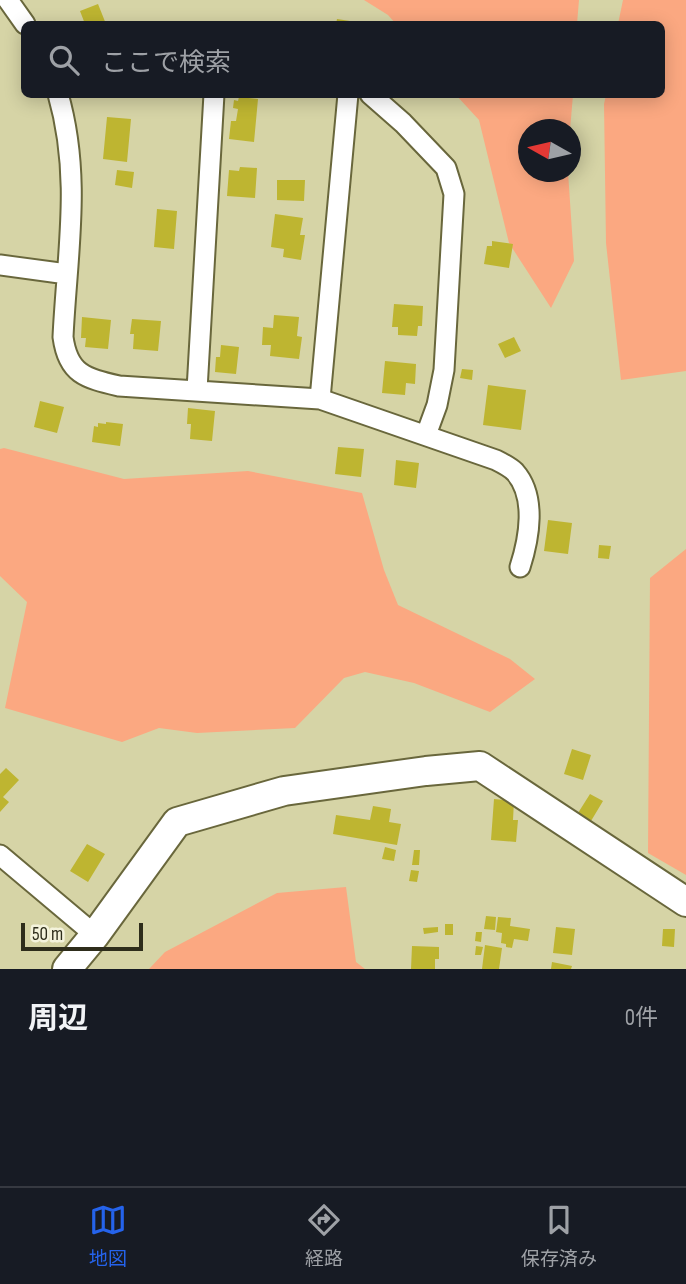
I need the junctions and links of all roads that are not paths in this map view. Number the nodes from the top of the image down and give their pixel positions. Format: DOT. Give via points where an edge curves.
graph roads {
  1 [pos="8,0"];
  2 [pos="23,21"];
  3 [pos="59,98"];
  4 [pos="214,98"];
  5 [pos="348,98"];
  6 [pos="375,98"];
  7 [pos="0,265"];
  8 [pos="67,274"];
  9 [pos="197,390"];
  10 [pos="320,400"];
  11 [pos="426,435"];
  12 [pos="520,567"];
  13 [pos="2,861"];
  14 [pos="686,902"];
  15 [pos="95,935"];
  16 [pos="67,969"];
  1 -- 2 [label="street"];
  3 -- 8 [label="street" via="73,172"];
  4 -- 9 [label="street"];
  5 -- 10 [label="street"];
  6 -- 11 [label="street" via="446,168 454,194 444,370"];
  7 -- 8 [label="street"];
  8 -- 9 [label="street" via="63,337 65,355 76,369 91,379 119,386"];
  9 -- 10 [label="street"];
  10 -- 11 [label="street"];
  11 -- 12 [label="street" via="514,471 528,506 529,530"];
  13 -- 15 [label="street"];
  14 -- 15 [label="street" via="480,766 284,792 177,822"];
  15 -- 16 [label="street"];
}
